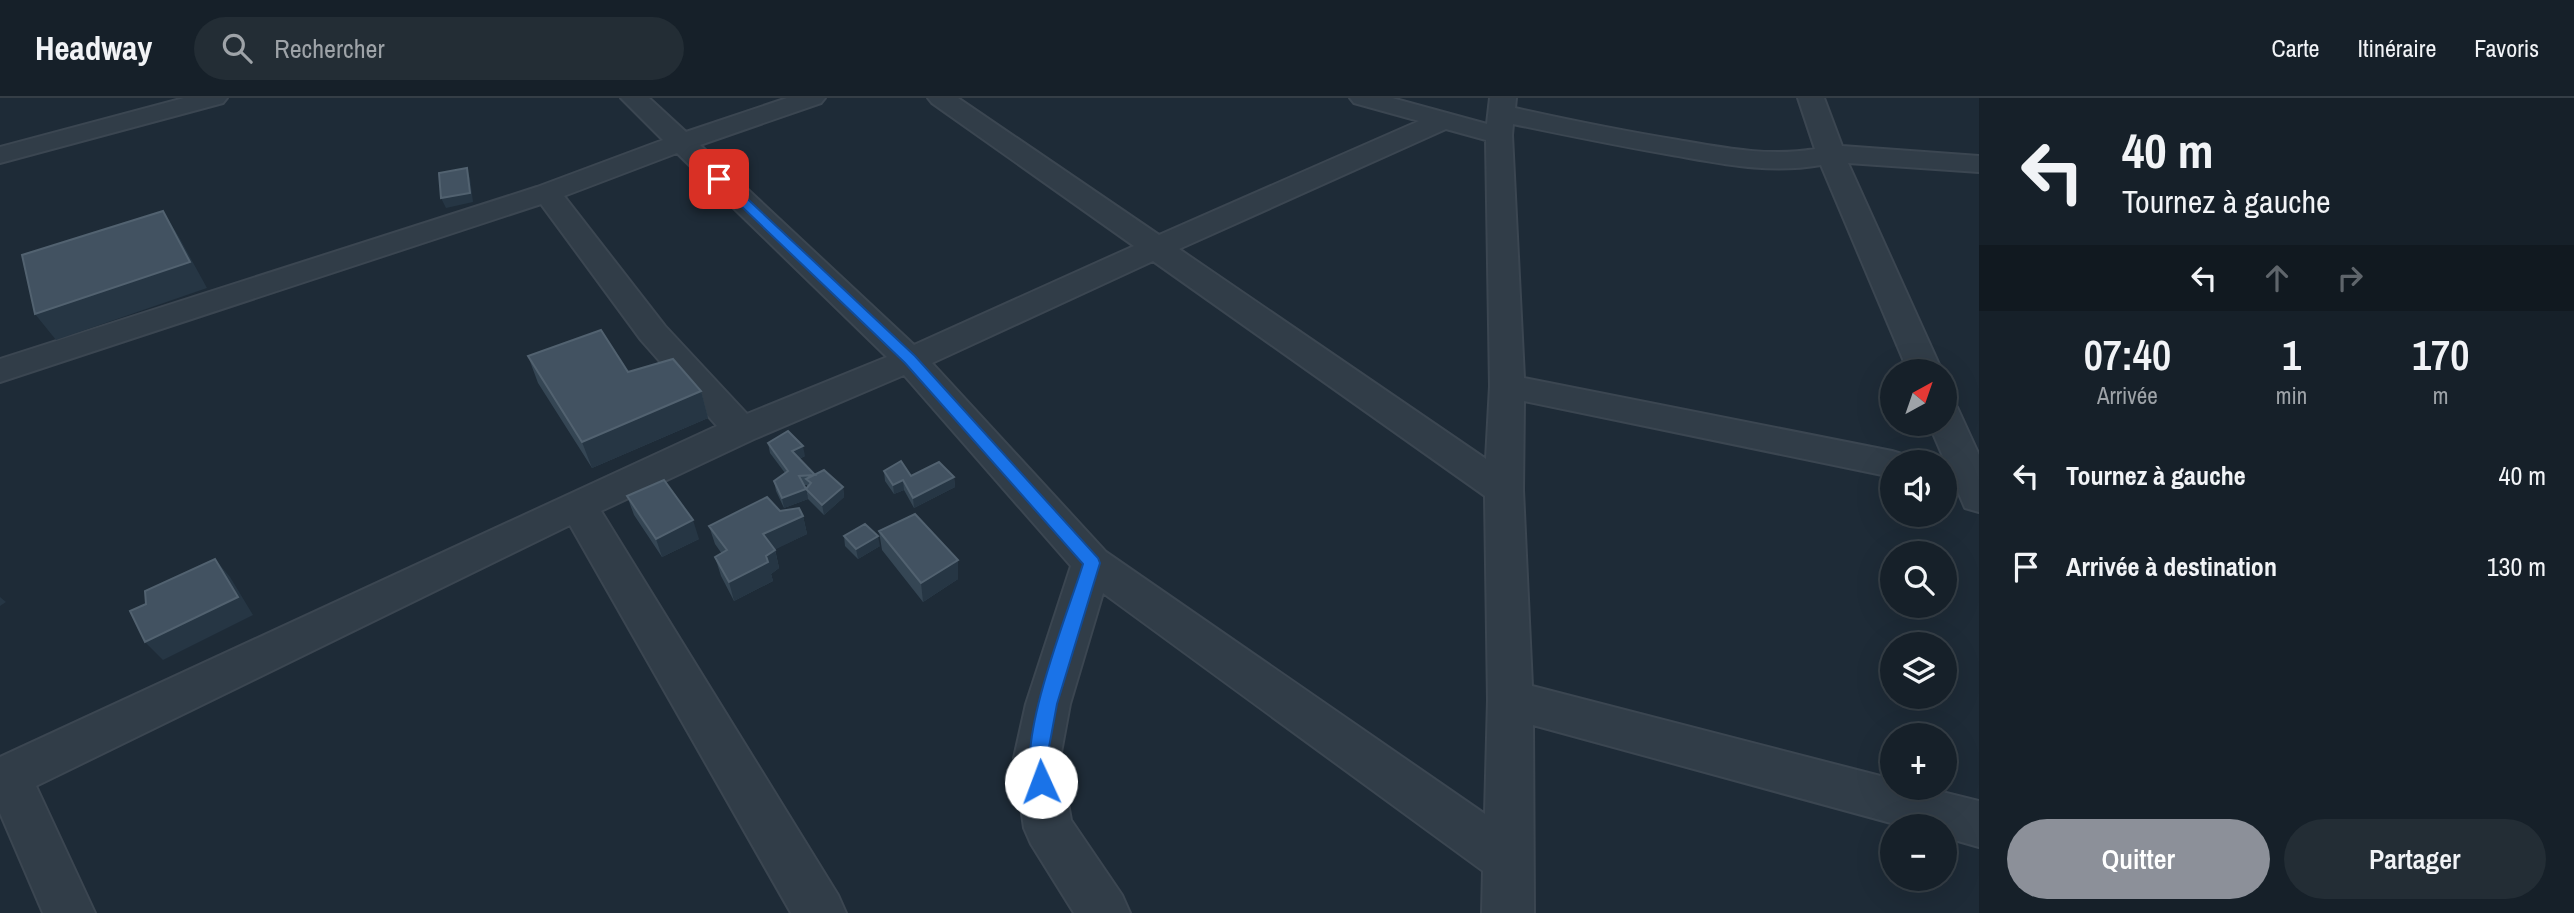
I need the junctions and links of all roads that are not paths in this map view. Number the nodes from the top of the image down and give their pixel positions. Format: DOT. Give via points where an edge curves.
graph roads {
  1 [pos="214,98"];
  2 [pos="634,98"];
  3 [pos="812,98"];
  4 [pos="942,98"];
  5 [pos="1363,98"];
  6 [pos="1811,98"];
  7 [pos="1501,115"];
  8 [pos="1444,120"];
  9 [pos="682,142"];
  10 [pos="0,155"];
  11 [pos="1831,155"];
  12 [pos="1979,164"];
  13 [pos="547,193"];
  14 [pos="1156,248"];
  15 [pos="1920,359"];
  16 [pos="910,360"];
  17 [pos="0,371"];
  18 [pos="1507,386"];
  19 [pos="741,430"];
  20 [pos="1951,436"];
  21 [pos="1880,462"];
  22 [pos="1969,484"];
  23 [pos="1504,490"];
  24 [pos="578,505"];
  25 [pos="1092,563"];
  26 [pos="1510,700"];
  27 [pos="4,779"];
  28 [pos="1979,824"];
  29 [pos="1509,860"];
  30 [pos="69,913"];
  31 [pos="820,913"];
  32 [pos="1104,913"];
  33 [pos="1508,913"];
  1 -- 10 [label="street"];
  2 -- 9 [label="street"];
  3 -- 9 [label="street"];
  4 -- 14 [label="street"];
  5 -- 8 [label="street"];
  6 -- 11 [label="street"];
  7 -- 8 [label="street"];
  7 -- 11 [label="street" via="1724,157 1790,162"];
  7 -- 18 [label="street"];
  8 -- 14 [label="street"];
  9 -- 13 [label="street"];
  9 -- 16 [label="street"];
  11 -- 12 [label="street"];
  11 -- 15 [label="street"];
  13 -- 17 [label="street"];
  13 -- 19 [label="street" via="653,333"];
  14 -- 16 [label="street"];
  14 -- 23 [label="street"];
  16 -- 19 [label="street"];
  16 -- 25 [label="street"];
  18 -- 21 [label="street"];
  18 -- 23 [label="street"];
  19 -- 24 [label="street"];
  20 -- 22 [label="street"];
  23 -- 26 [label="street"];
  24 -- 27 [label="street"];
  24 -- 31 [label="street"];
  25 -- 29 [label="street"];
  25 -- 32 [label="street" via="1048,704 1037,758 1048,828"];
  26 -- 28 [label="street"];
  26 -- 29 [label="street"];
  27 -- 30 [label="street"];
  29 -- 33 [label="street"];
}
